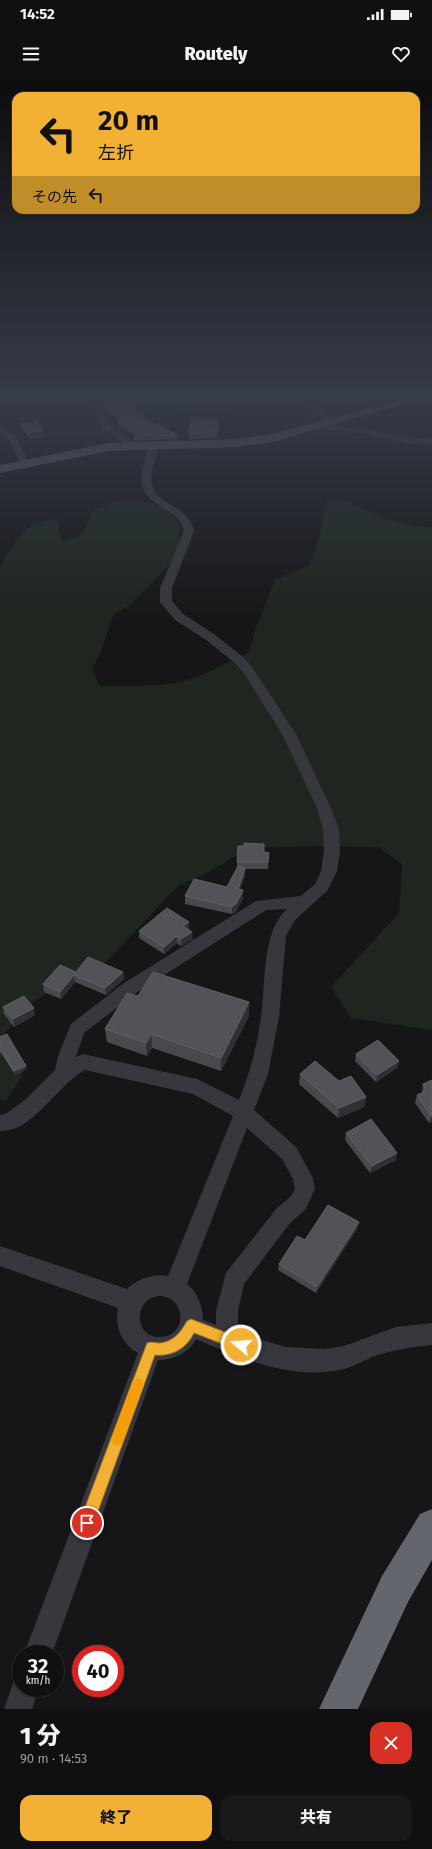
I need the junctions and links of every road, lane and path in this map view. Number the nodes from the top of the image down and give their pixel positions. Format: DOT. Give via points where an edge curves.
graph roads {
  1 [pos="150,470"];
  2 [pos="307,901"];
  3 [pos="64,1073"];
  4 [pos="243,1112"];
  5 [pos="0,1122"];
  6 [pos="0,1256"];
  7 [pos="174,1288"];
  8 [pos="132,1302"];
  9 [pos="191,1326"];
  10 [pos="432,1334"];
  11 [pos="227,1341"];
  12 [pos="152,1348"];
  13 [pos="432,1526"];
  14 [pos="41,1645"];
  15 [pos="22,1697"];
  16 [pos="18,1709"];
  17 [pos="338,1709"];
  1 -- 2 [label="street" via="147,484 150,491 164,505 183,517 189,526 166,588 166,602 179,617 210,637 248,670 289,734 324,808 330,829 332,851 329,871 321,887"];
  2 -- 3 [label="street" via="262,906 130,988 77,1029"];
  2 -- 4 [label="street" via="289,916 278,936 266,1044 259,1074"];
  3 -- 4 [label="street" via="83,1062 144,1075 197,1087"];
  3 -- 5 [label="street" via="32,1106 12,1121"];
  4 -- 7 [label="street"];
  4 -- 11 [label="street" via="289,1153 303,1178 305,1189 298,1204 283,1216 234,1280 227,1311"];
  6 -- 8 [label="street"];
  7 -- 8 [label="street" via="148,1288"];
  7 -- 9 [label="street" via="185,1296 190,1304 193,1315"];
  8 -- 12 [label="street" via="128,1321 131,1331 137,1340"];
  9 -- 11 [label="street"];
  9 -- 12 [label="street" via="186,1336 178,1343 168,1348"];
  10 -- 11 [label="street" via="406,1335 344,1357 313,1361 269,1353"];
  12 -- 14 [label="street"];
  13 -- 17 [label="highway" via="395,1589"];
  15 -- 16 [label="street"];
}
